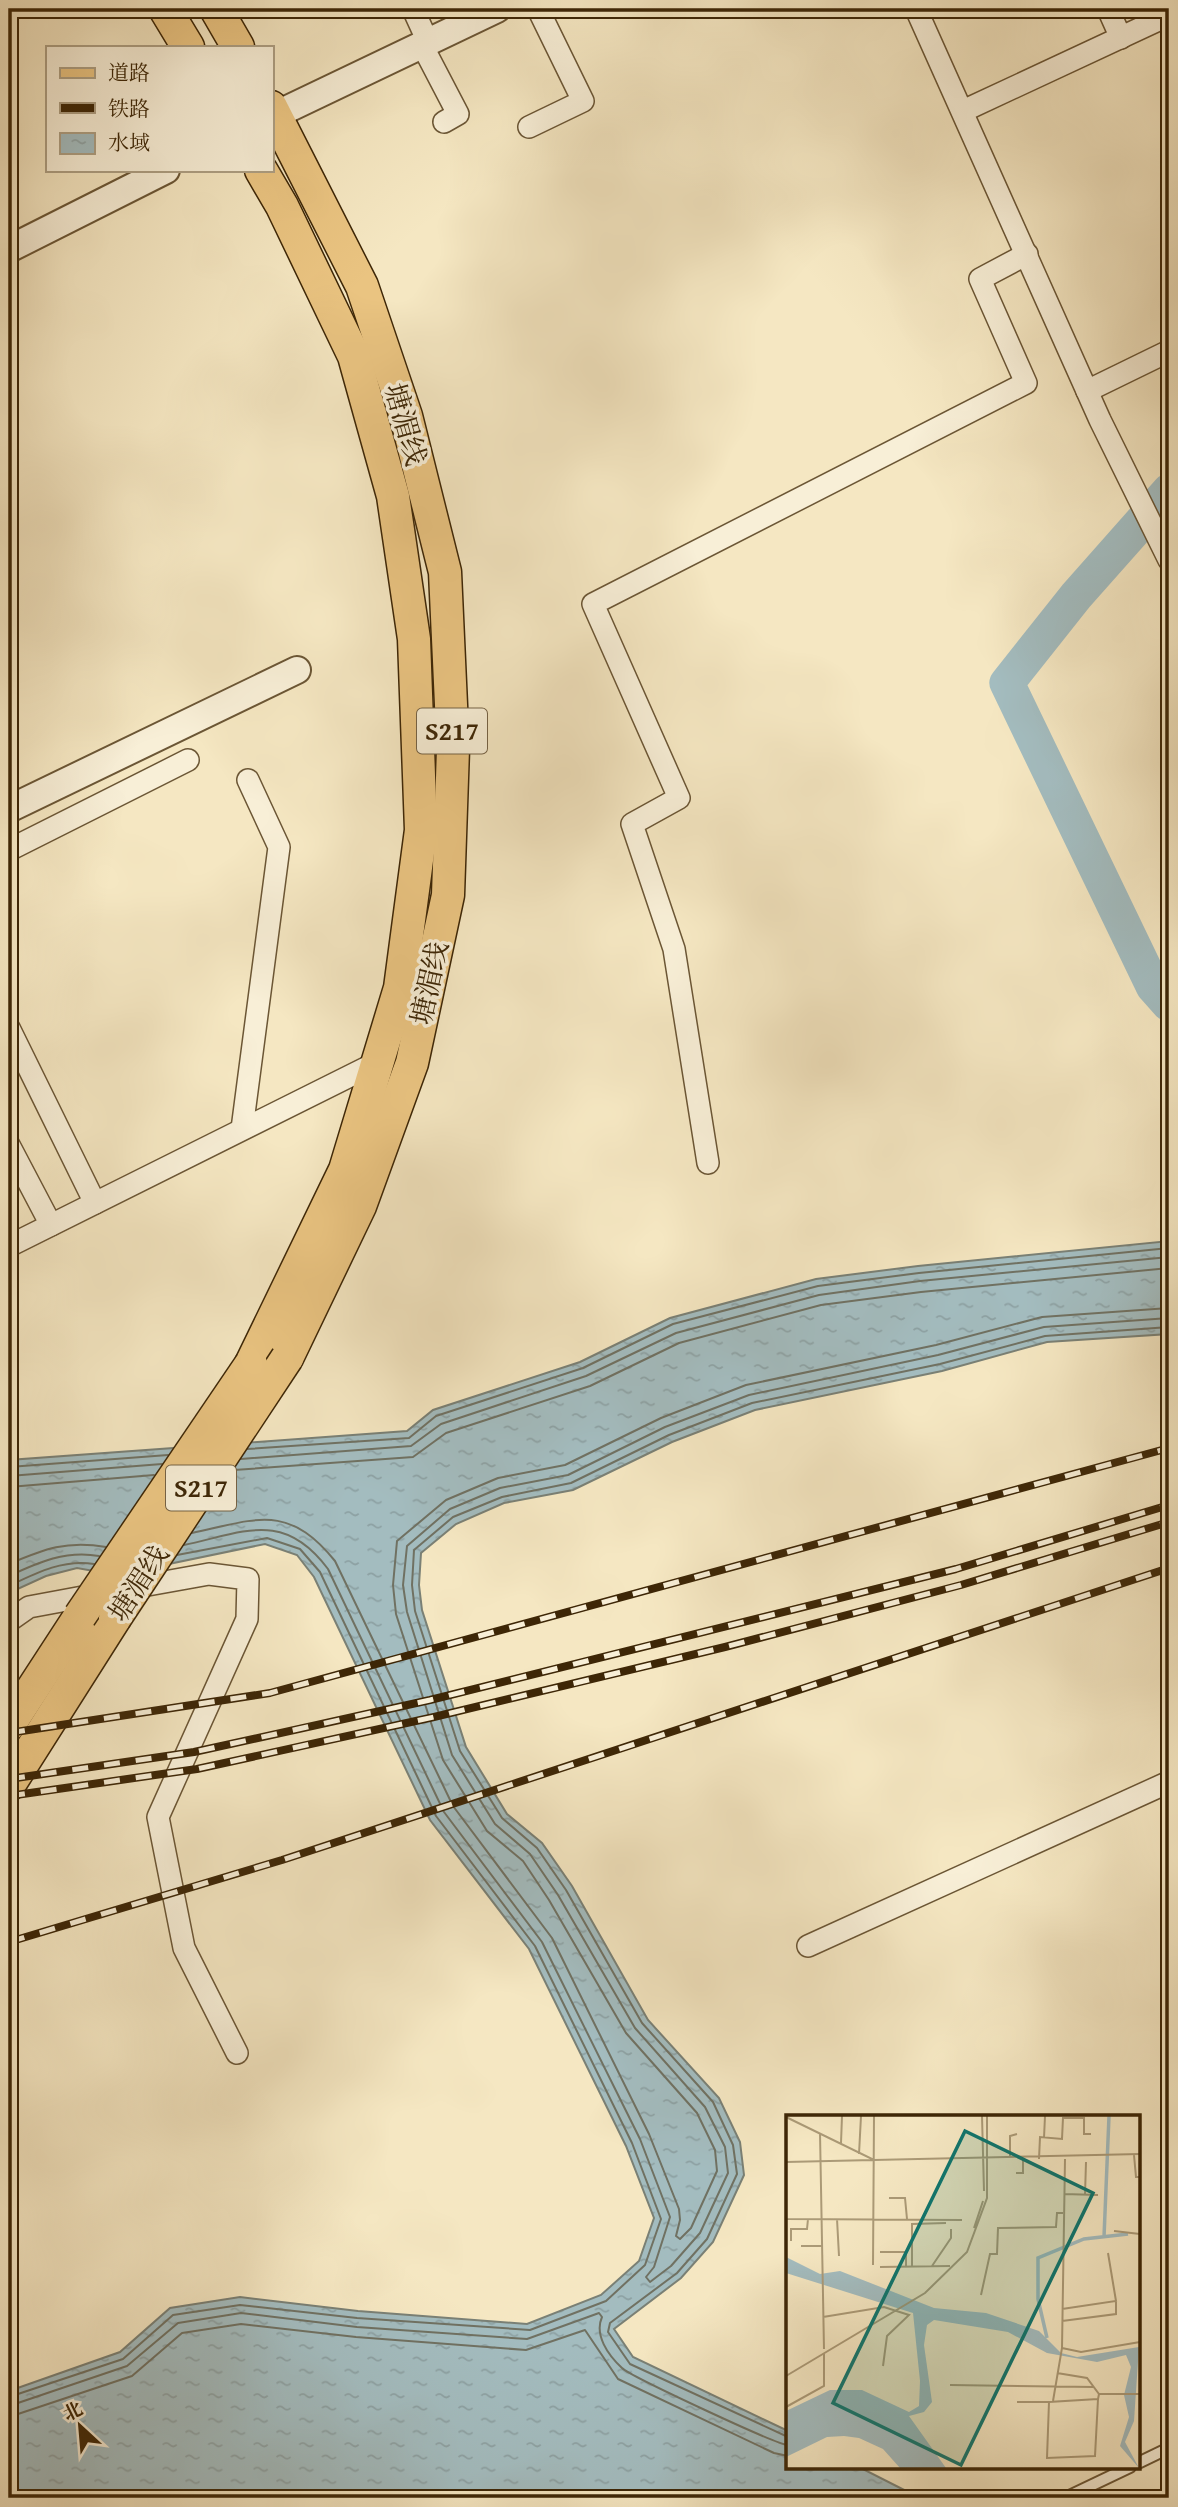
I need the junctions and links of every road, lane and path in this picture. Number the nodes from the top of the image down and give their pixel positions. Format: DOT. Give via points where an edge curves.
graph roads {
  1 [pos="165,9"];
  2 [pos="216,9"];
  3 [pos="413,9"];
  4 [pos="496,9"];
  5 [pos="538,9"];
  6 [pos="916,9"];
  7 [pos="1108,9"];
  8 [pos="1169,15"];
  9 [pos="1121,38"];
  10 [pos="425,43"];
  11 [pos="187,46"];
  12 [pos="237,46"];
  13 [pos="963,111"];
  14 [pos="273,113"];
  15 [pos="444,122"];
  16 [pos="529,127"];
  17 [pos="162,172"];
  18 [pos="262,172"];
  19 [pos="9,249"];
  20 [pos="1027,254"];
  21 [pos="1169,351"];
  22 [pos="1087,391"];
  23 [pos="1169,560"];
  24 [pos="297,670"];
  25 [pos="188,760"];
  26 [pos="248,780"];
  27 [pos="9,809"];
  28 [pos="9,850"];
  29 [pos="9,1028"];
  30 [pos="378,1062"];
  31 [pos="242,1129"];
  32 [pos="9,1145"];
  33 [pos="708,1163"];
  34 [pos="95,1203"];
  35 [pos="51,1225"];
  36 [pos="9,1246"];
  37 [pos="9,1621"];
  38 [pos="9,1725"];
  39 [pos="1169,1782"];
  40 [pos="9,1785"];
  41 [pos="808,1946"];
  42 [pos="237,2053"];
  43 [pos="1169,2448"];
  44 [pos="1140,2462"];
  45 [pos="1128,2468"];
  46 [pos="1065,2498"];
  1 -- 11 [label="main road"];
  2 -- 12 [label="main road"];
  3 -- 10 [label="street"];
  4 -- 10 [label="street"];
  5 -- 16 [label="street" via="583,101"];
  6 -- 13 [label="street"];
  7 -- 9 [label="street"];
  8 -- 9 [label="street"];
  9 -- 13 [label="street"];
  10 -- 14 [label="street"];
  10 -- 15 [label="street" via="458,114"];
  13 -- 20 [label="street"];
  14 -- 40 [label="main road, 塘湄线 / S217, bridge" via="362,286 406,416 445,572 453,749 448,895 412,1063 360,1206 287,1358"];
  17 -- 19 [label="street"];
  18 -- 30 [label="main road, S217" via="354,356 393,496 414,639 421,830 400,988"];
  20 -- 22 [label="street"];
  20 -- 33 [label="street" via="980,279 1026,383 593,604 679,798 632,824 674,949"];
  21 -- 22 [label="street"];
  22 -- 23 [label="street"];
  24 -- 27 [label="street"];
  25 -- 28 [label="street"];
  26 -- 31 [label="street" via="279,847"];
  29 -- 34 [label="street"];
  30 -- 31 [label="street"];
  30 -- 38 [label="main road, S217, bridge" via="345,1170 251,1364"];
  31 -- 34 [label="street"];
  32 -- 35 [label="street"];
  34 -- 35 [label="street"];
  35 -- 36 [label="street"];
  37 -- 42 [label="street" via="29,1607 209,1574 248,1579 247,1619 158,1817 184,1948"];
  39 -- 41 [label="street"];
  43 -- 44 [label="lane"];
  45 -- 46 [label="lane"];
}
